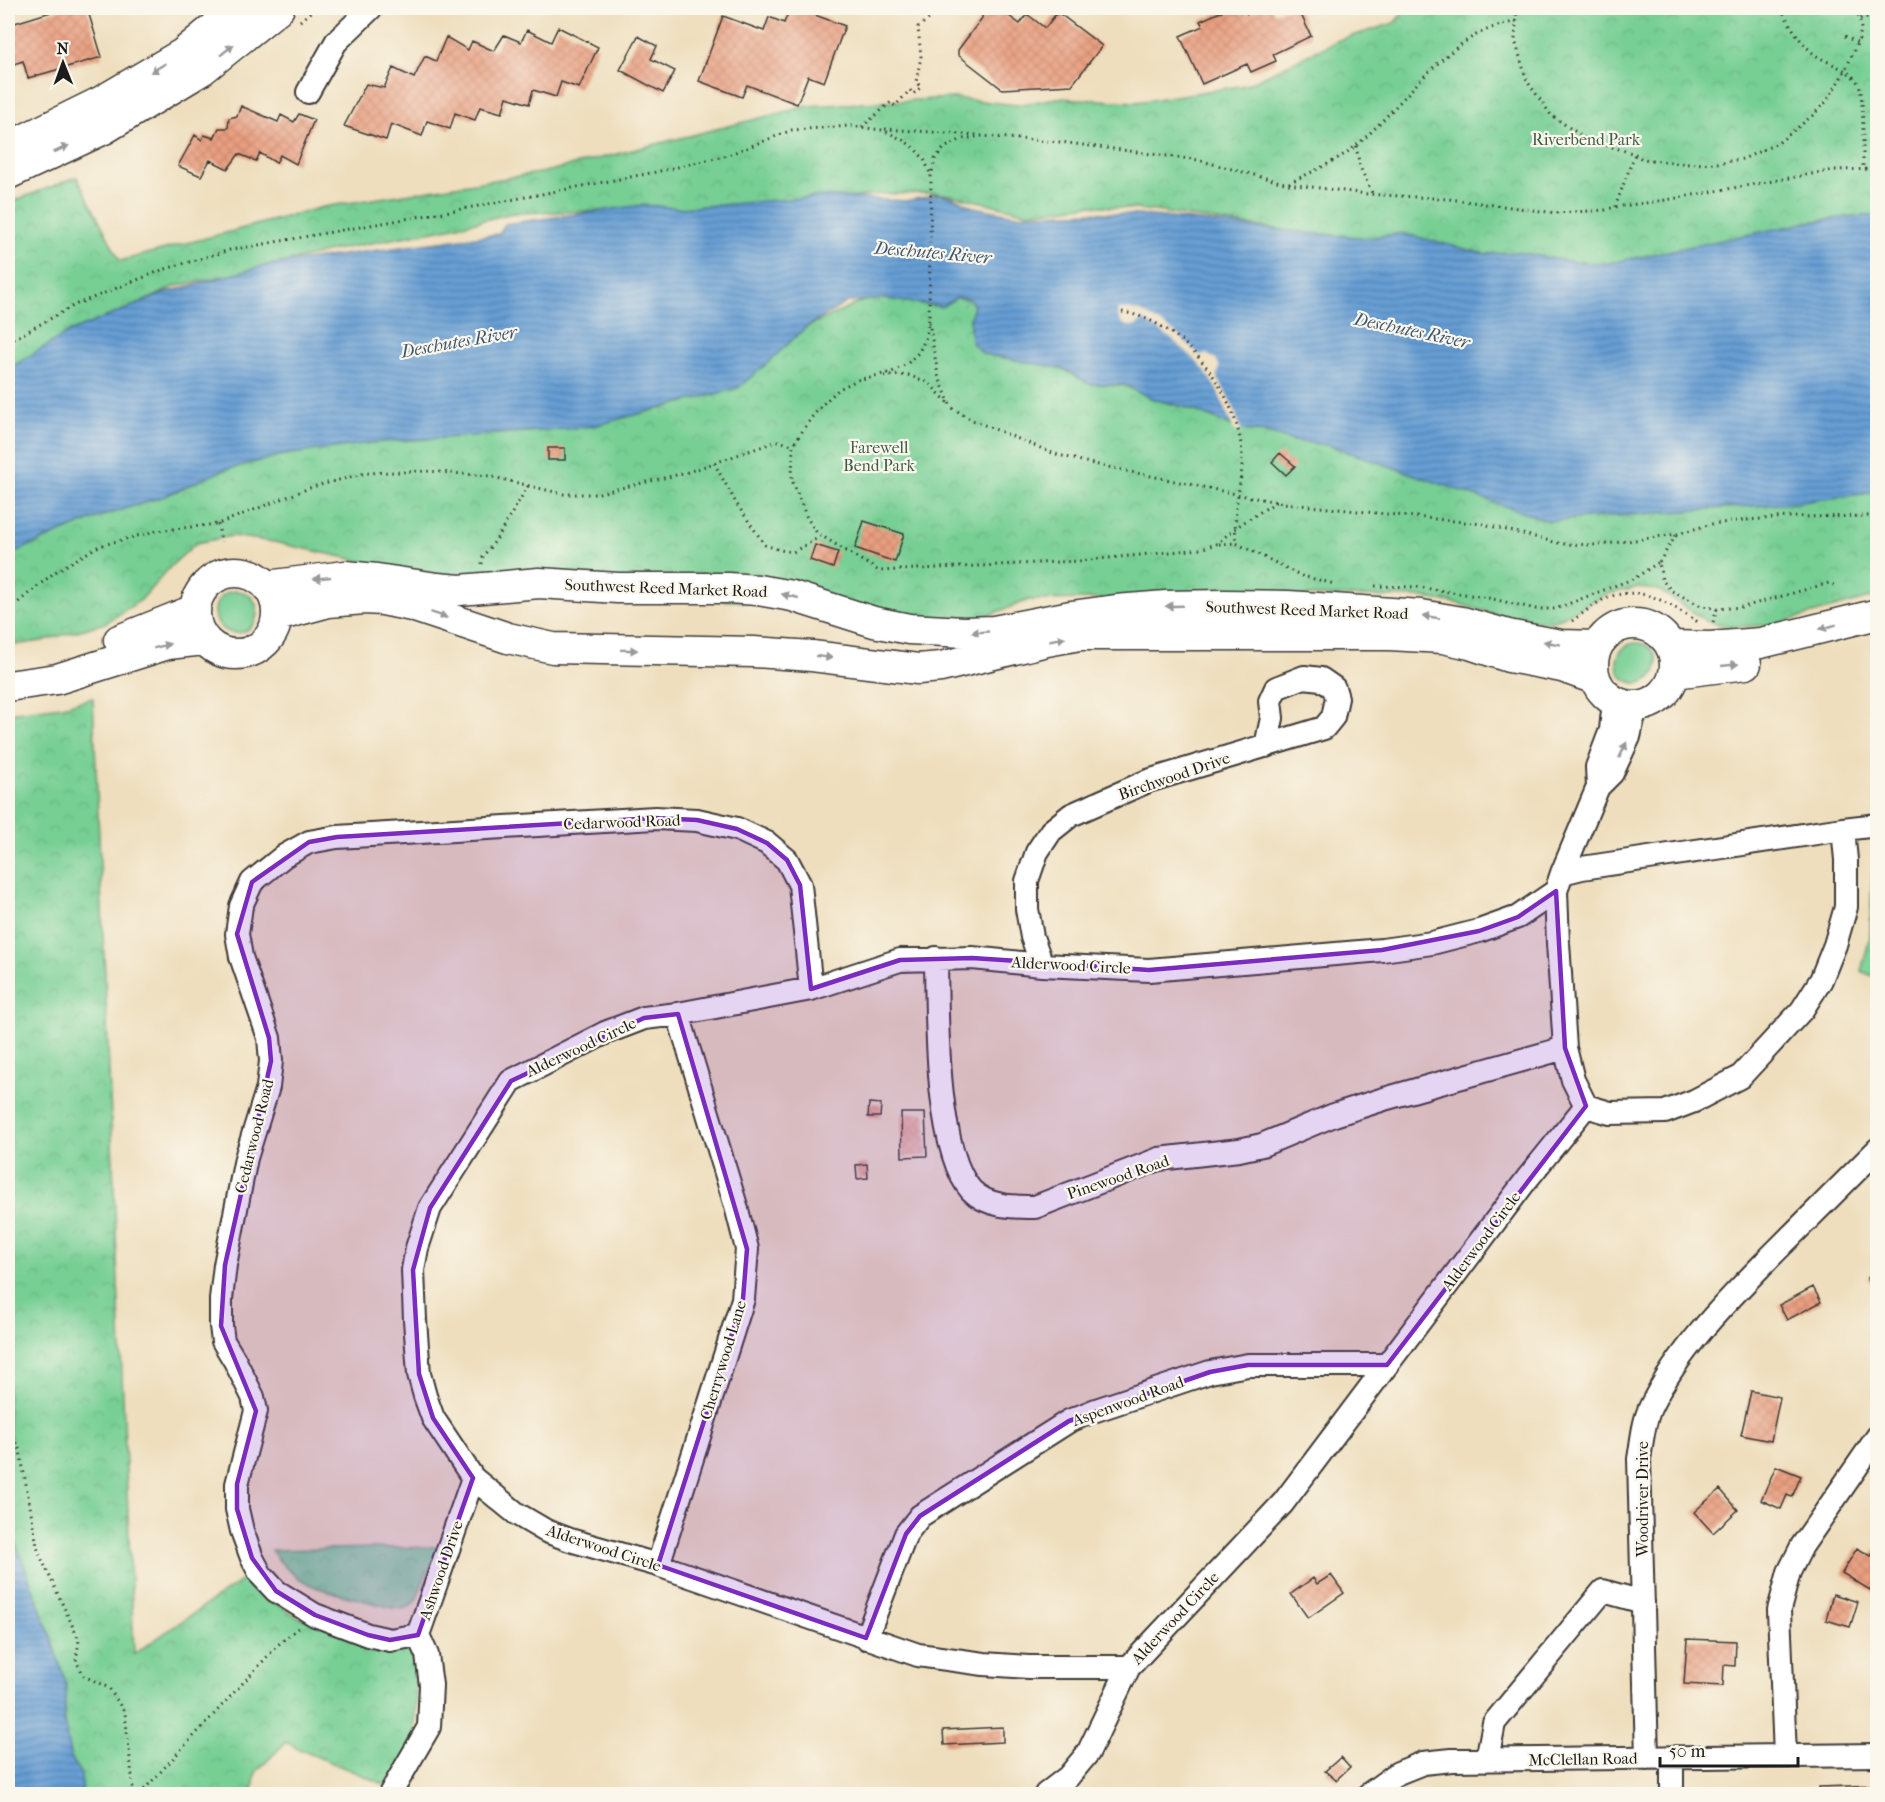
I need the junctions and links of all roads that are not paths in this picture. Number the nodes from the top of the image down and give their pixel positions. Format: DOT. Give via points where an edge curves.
graph roads {
  1 [pos="238,8"];
  2 [pos="279,8"];
  3 [pos="371,8"];
  4 [pos="308,92"];
  5 [pos="8,146"];
  6 [pos="8,174"];
  7 [pos="267,586"];
  8 [pos="194,610"];
  9 [pos="1878,614"];
  10 [pos="277,616"];
  11 [pos="1878,636"];
  12 [pos="204,640"];
  13 [pos="1597,646"];
  14 [pos="1673,659"];
  15 [pos="17,676"];
  16 [pos="1615,695"];
  17 [pos="1266,746"];
  18 [pos="1878,825"];
  19 [pos="1843,829"];
  20 [pos="1559,882"];
  21 [pos="936,958"];
  22 [pos="1042,965"];
  23 [pos="812,989"];
  24 [pos="678,1014"];
  25 [pos="1565,1048"];
  26 [pos="1586,1106"];
  27 [pos="1878,1149"];
  28 [pos="1387,1365"];
  29 [pos="1878,1436"];
  30 [pos="473,1478"];
  31 [pos="658,1564"];
  32 [pos="1643,1602"];
  33 [pos="418,1635"];
  34 [pos="866,1638"];
  35 [pos="1130,1667"];
  36 [pos="1878,1755"];
  37 [pos="1785,1756"];
  38 [pos="1647,1758"];
  39 [pos="1672,1758"];
  40 [pos="1487,1760"];
  41 [pos="390,1794"];
  42 [pos="1046,1794"];
  43 [pos="1369,1794"];
  44 [pos="1672,1794"];
  1 -- 5 [label="main road, one-way" via="182,54 102,101"];
  6 -- 2 [label="main road, one-way" via="104,129 192,76"];
  3 -- 4 [label="street" via="336,42"];
  7 -- 8 [label="main road" via="243,572 216,576 197,597"];
  7 -- 10 [label="main road" via="277,605"];
  13 -- 7 [label="main road, Southwest Reed Market Road, one-way" via="1561,645 1421,615 1288,606 1116,610 964,633 874,621 758,590 539,583 460,590 345,576"];
  8 -- 12 [label="main road"];
  8 -- 15 [label="main road"];
  9 -- 14 [label="main road, one-way" via="1761,643 1710,647"];
  10 -- 12 [label="main road" via="274,630 255,650 228,654"];
  10 -- 16 [label="main road, Southwest Reed Market Road, one-way" via="328,602 382,600 554,648 754,652 918,669 952,665 1080,635 1389,635 1443,639 1562,667"];
  14 -- 11 [label="main road, one-way" via="1770,661"];
  15 -- 12 [label="main road, one-way" via="57,679 168,644"];
  13 -- 14 [label="main road" via="1615,628 1640,623 1663,635"];
  13 -- 16 [label="main road" via="1592,668"];
  14 -- 16 [label="main road" via="1670,685 1650,703"];
  16 -- 20 [label="street" via="1611,730 1597,767 1598,787"];
  17 -- 22 [label="street, Birchwood Drive" via="1148,781 1071,815 1051,831 1037,852 1027,881 1027,909"];
  18 -- 19 [label="street"];
  19 -- 20 [label="street" via="1581,868"];
  19 -- 26 [label="street" via="1846,907 1821,980 1802,1010 1740,1077 1665,1112 1610,1113"];
  20 -- 22 [label="street, Alderwood Circle" via="1518,917 1432,943 1149,970"];
  20 -- 25 [label="street" via="1558,943"];
  21 -- 22 [label="street, Alderwood Circle"];
  21 -- 23 [label="street, Alderwood Circle" via="900,960"];
  21 -- 25 [label="street, Pinewood Road" via="941,1083 958,1170 972,1191 990,1203 1014,1207 1035,1207 1159,1159 1262,1145 1334,1115"];
  23 -- 24 [label="street, Alderwood Circle"];
  23 -- 33 [label="street, Cedarwood Road" via="800,885 786,860 767,843 737,829 697,820 656,818 337,837 309,842 252,882 241,906 237,934 269,1038 271,1061 268,1087 246,1158 220,1299 224,1341 253,1397 256,1411 237,1484 237,1509 252,1558 276,1591 315,1615 368,1635 390,1640"];
  24 -- 30 [label="street, Alderwood Circle" via="644,1018 624,1026 511,1081 430,1208 413,1270 419,1374 433,1418"];
  24 -- 31 [label="street, Cherrywood Lane" via="736,1206 747,1249 747,1267 743,1299"];
  25 -- 26 [label="street" via="1573,1080"];
  26 -- 28 [label="street, Alderwood Circle"];
  27 -- 32 [label="street, Woodriver Drive" via="1724,1303 1650,1407 1640,1459"];
  28 -- 34 [label="street, Aspenwood Road" via="1248,1365 1210,1372 1069,1421 920,1516 906,1534"];
  28 -- 35 [label="street, Alderwood Circle" via="1283,1503"];
  29 -- 37 [label="street" via="1802,1546 1789,1572 1779,1610"];
  30 -- 31 [label="street, Alderwood Circle" via="517,1514 546,1531"];
  30 -- 33 [label="street, Ashwood Drive"];
  31 -- 34 [label="street, Alderwood Circle"];
  32 -- 38 [label="street, Woodriver Drive"];
  32 -- 40 [label="street" via="1603,1590 1494,1723"];
  33 -- 41 [label="street, Ashwood Drive" via="427,1655 431,1685 429,1728"];
  34 -- 35 [label="street, Alderwood Circle" via="941,1660 1018,1666"];
  35 -- 42 [label="street" via="1088,1753 1068,1777"];
  36 -- 37 [label="street, McClellan Road"];
  37 -- 39 [label="street, McClellan Road"];
  38 -- 39 [label="street, McClellan Road"];
  38 -- 40 [label="street, McClellan Road"];
  39 -- 44 [label="street"];
  40 -- 43 [label="street, McClellan Road" via="1423,1763 1398,1773"];
}
